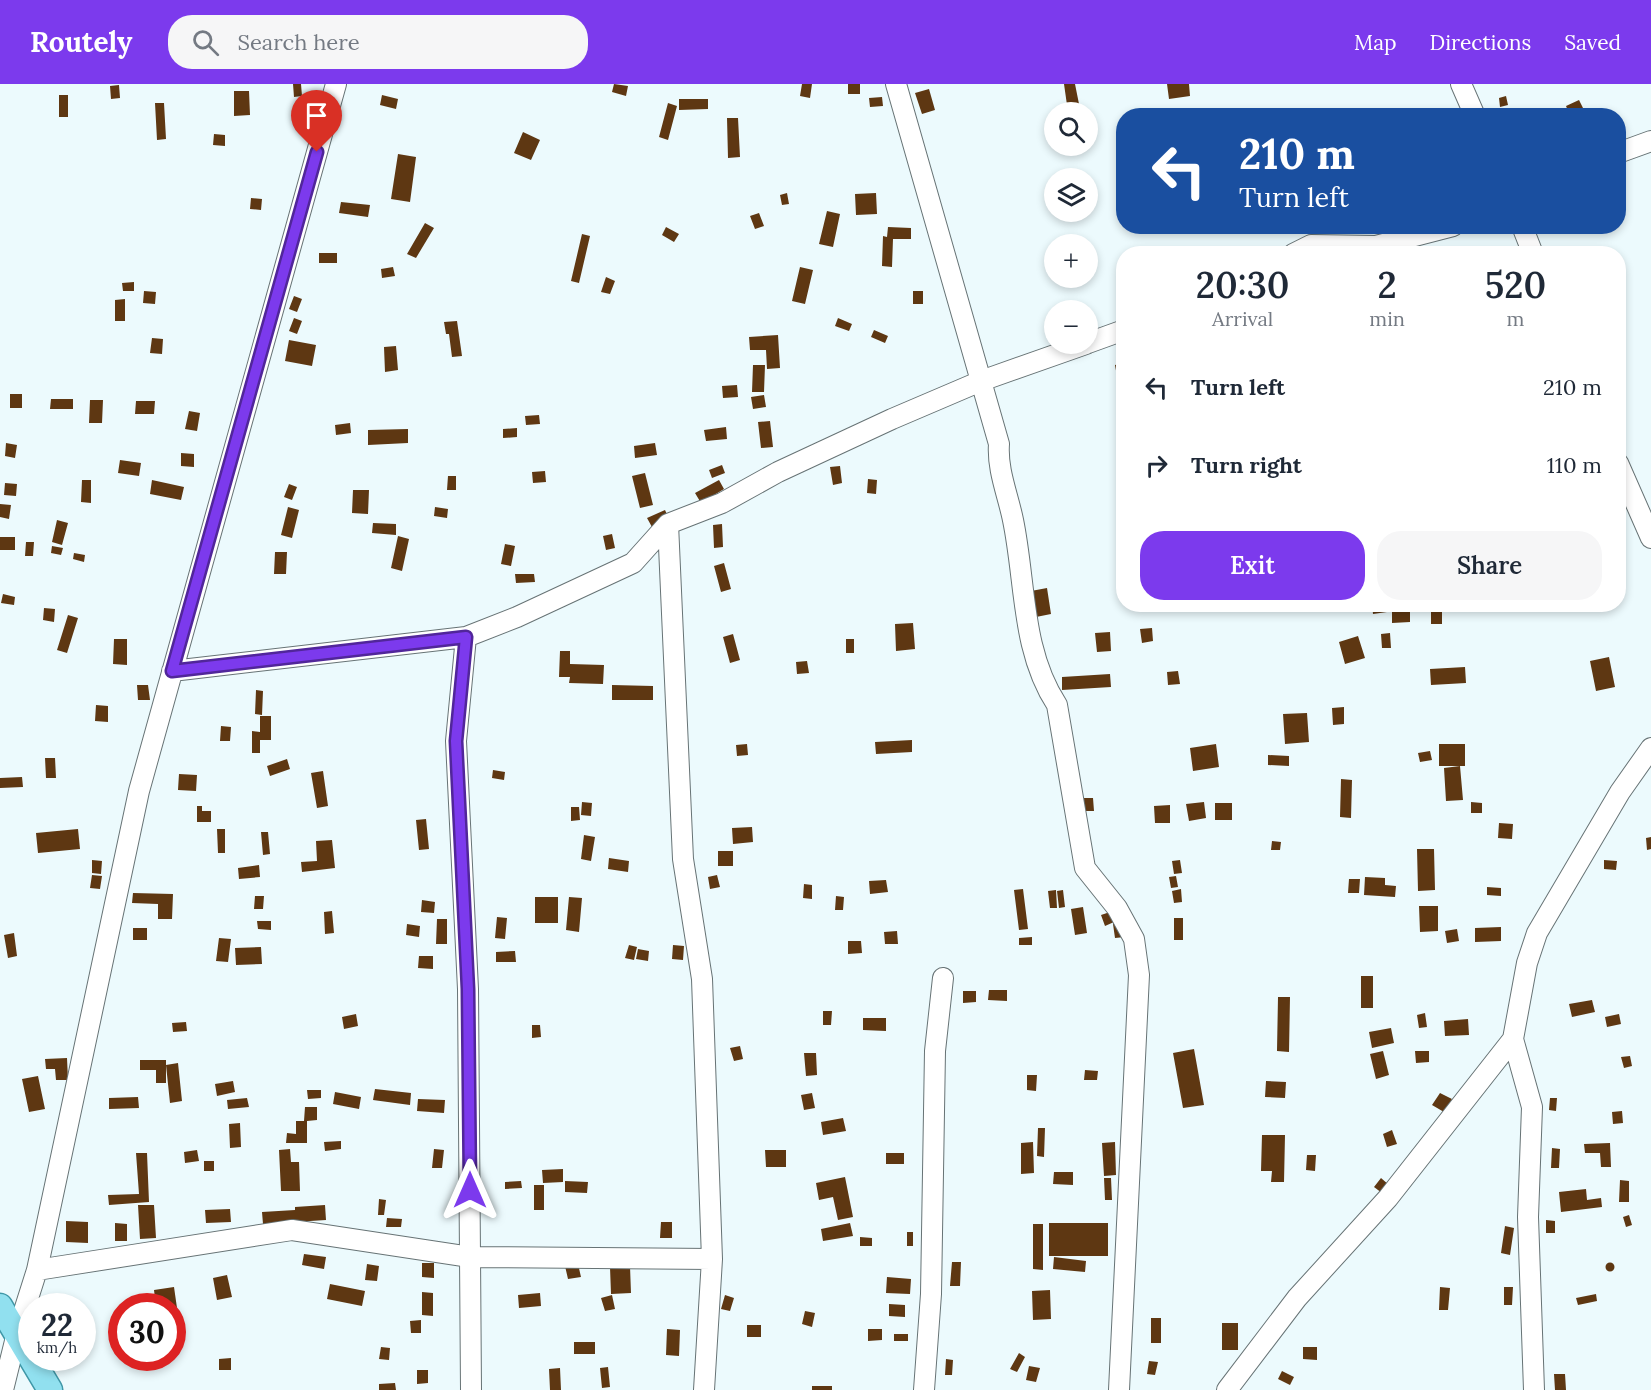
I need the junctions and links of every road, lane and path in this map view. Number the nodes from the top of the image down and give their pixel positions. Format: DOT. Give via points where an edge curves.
graph roads {
  1 [pos="336,84"];
  2 [pos="896,84"];
  3 [pos="1461,84"];
  4 [pos="1472,108"];
  5 [pos="1651,141"];
  6 [pos="1626,150"];
  7 [pos="1422,234"];
  8 [pos="1309,246"];
  9 [pos="1376,246"];
  10 [pos="1376,246"];
  11 [pos="1116,333"];
  12 [pos="1098,339"];
  13 [pos="1056,354"];
  14 [pos="981,381"];
  15 [pos="1626,481"];
  16 [pos="668,524"];
  17 [pos="1651,537"];
  18 [pos="466,637"];
  19 [pos="172,671"];
  20 [pos="1651,747"];
  21 [pos="943,978"];
  22 [pos="1513,1039"];
  23 [pos="470,1257"];
  24 [pos="712,1258"];
  25 [pos="37,1270"];
  26 [pos="0,1306"];
  27 [pos="17,1333"];
  28 [pos="3,1390"];
  29 [pos="50,1390"];
  30 [pos="471,1390"];
  31 [pos="704,1390"];
  32 [pos="924,1390"];
  33 [pos="1119,1390"];
  34 [pos="1227,1390"];
  35 [pos="1534,1390"];
  1 -- 19 [label="street"];
  2 -- 14 [label="street"];
  3 -- 4 [label="street"];
  5 -- 6 [label="street"];
  7 -- 10 [label="street"];
  8 -- 9 [label="street"];
  11 -- 12 [label="street"];
  13 -- 14 [label="street"];
  14 -- 16 [label="street" via="778,472 722,503"];
  14 -- 33 [label="street" via="999,444 998,458 1013,521 1028,633 1046,688 1057,705 1085,868 1117,908 1134,939 1139,975"];
  15 -- 17 [label="street"];
  16 -- 18 [label="street" via="633,563"];
  16 -- 24 [label="street" via="683,859 702,979"];
  18 -- 19 [label="street"];
  18 -- 23 [label="street" via="456,741 468,989"];
  19 -- 25 [label="street" via="139,791"];
  20 -- 22 [label="street" via="1620,792 1538,933 1527,963"];
  21 -- 32 [label="street" via="935,1051 931,1294"];
  22 -- 34 [label="street" via="1388,1198 1297,1298"];
  22 -- 35 [label="street" via="1533,1107 1528,1217"];
  23 -- 24 [label="street"];
  23 -- 25 [label="street" via="292,1230"];
  23 -- 30 [label="street"];
  24 -- 31 [label="street"];
  25 -- 27 [label="street"];
  26 -- 27 [label="main road"];
  27 -- 28 [label="street"];
  27 -- 29 [label="main road"];
}
